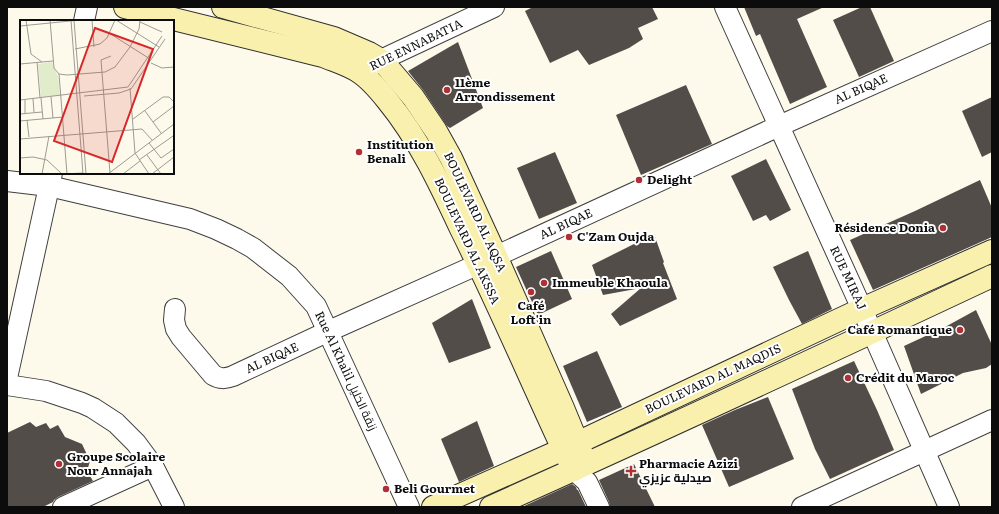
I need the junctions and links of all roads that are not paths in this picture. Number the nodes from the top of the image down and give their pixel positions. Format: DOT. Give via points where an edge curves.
graph roads {
  1 [pos="87,7"];
  2 [pos="125,7"];
  3 [pos="223,7"];
  4 [pos="494,7"];
  5 [pos="725,7"];
  6 [pos="84,20"];
  7 [pos="992,31"];
  8 [pos="381,60"];
  9 [pos="360,72"];
  10 [pos="778,126"];
  11 [pos="50,180"];
  12 [pos="7,181"];
  13 [pos="992,251"];
  14 [pos="487,260"];
  15 [pos="992,276"];
  16 [pos="862,309"];
  17 [pos="175,310"];
  18 [pos="329,331"];
  19 [pos="873,332"];
  20 [pos="7,378"];
  21 [pos="7,385"];
  22 [pos="992,420"];
  23 [pos="570,446"];
  24 [pos="924,451"];
  25 [pos="154,466"];
  26 [pos="582,472"];
  27 [pos="63,507"];
  28 [pos="174,507"];
  29 [pos="409,507"];
  30 [pos="434,507"];
  31 [pos="491,507"];
  32 [pos="599,507"];
  33 [pos="802,507"];
  34 [pos="949,507"];
  1 -- 6 [label="street"];
  2 -- 9 [label="street, BOULEVARD AL AKSSA" via="323,56"];
  3 -- 8 [label="street, BOULEVARD AL AQSA" via="334,38"];
  4 -- 8 [label="street, RUE ENNABATIA"];
  5 -- 10 [label="street, RUE MIRAJ"];
  7 -- 10 [label="street, AL BIQAE"];
  8 -- 9 [label="street, RUE ENNABATIA"];
  8 -- 14 [label="street, BOULEVARD AL AQSA" via="413,96 440,137 451,158"];
  9 -- 14 [label="street, BOULEVARD AL AKSSA" via="377,88 405,123"];
  10 -- 14 [label="street, AL BIQAE"];
  10 -- 16 [label="street, RUE MIRAJ"];
  11 -- 12 [label="street, Rue Al Khalil زنقة الخليل"];
  11 -- 18 [label="street, Rue Al Khalil زنقة الخليل" via="190,219 237,239 289,276 316,306"];
  11 -- 20 [label="street"];
  13 -- 16 [label="street, BOULEVARD AL MAQDIS"];
  14 -- 18 [label="street, AL BIQAE"];
  14 -- 23 [label="street, BOULEVARD AL AQSA"];
  15 -- 19 [label="street, BOULEVARD AL MAQDIS"];
  16 -- 19 [label="street, RUE MIRAJ"];
  16 -- 23 [label="street, BOULEVARD AL MAQDIS"];
  17 -- 18 [label="street, AL BIQAE" via="176,330 213,375 219,378 233,376"];
  18 -- 29 [label="street, Rue Al Khalil زنقة الخليل"];
  19 -- 24 [label="street, RUE MIRAJ"];
  19 -- 26 [label="street, BOULEVARD AL MAQDIS"];
  21 -- 25 [label="street" via="46,391 93,408 116,423"];
  22 -- 24 [label="street"];
  23 -- 26 [label="street, BOULEVARD AL AQSA"];
  23 -- 30 [label="street, BOULEVARD AL MAQDIS"];
  24 -- 33 [label="street"];
  24 -- 34 [label="street, RUE MIRAJ"];
  25 -- 27 [label="street"];
  25 -- 28 [label="street"];
  26 -- 31 [label="street, BOULEVARD AL MAQDIS"];
  26 -- 32 [label="street"];
}
